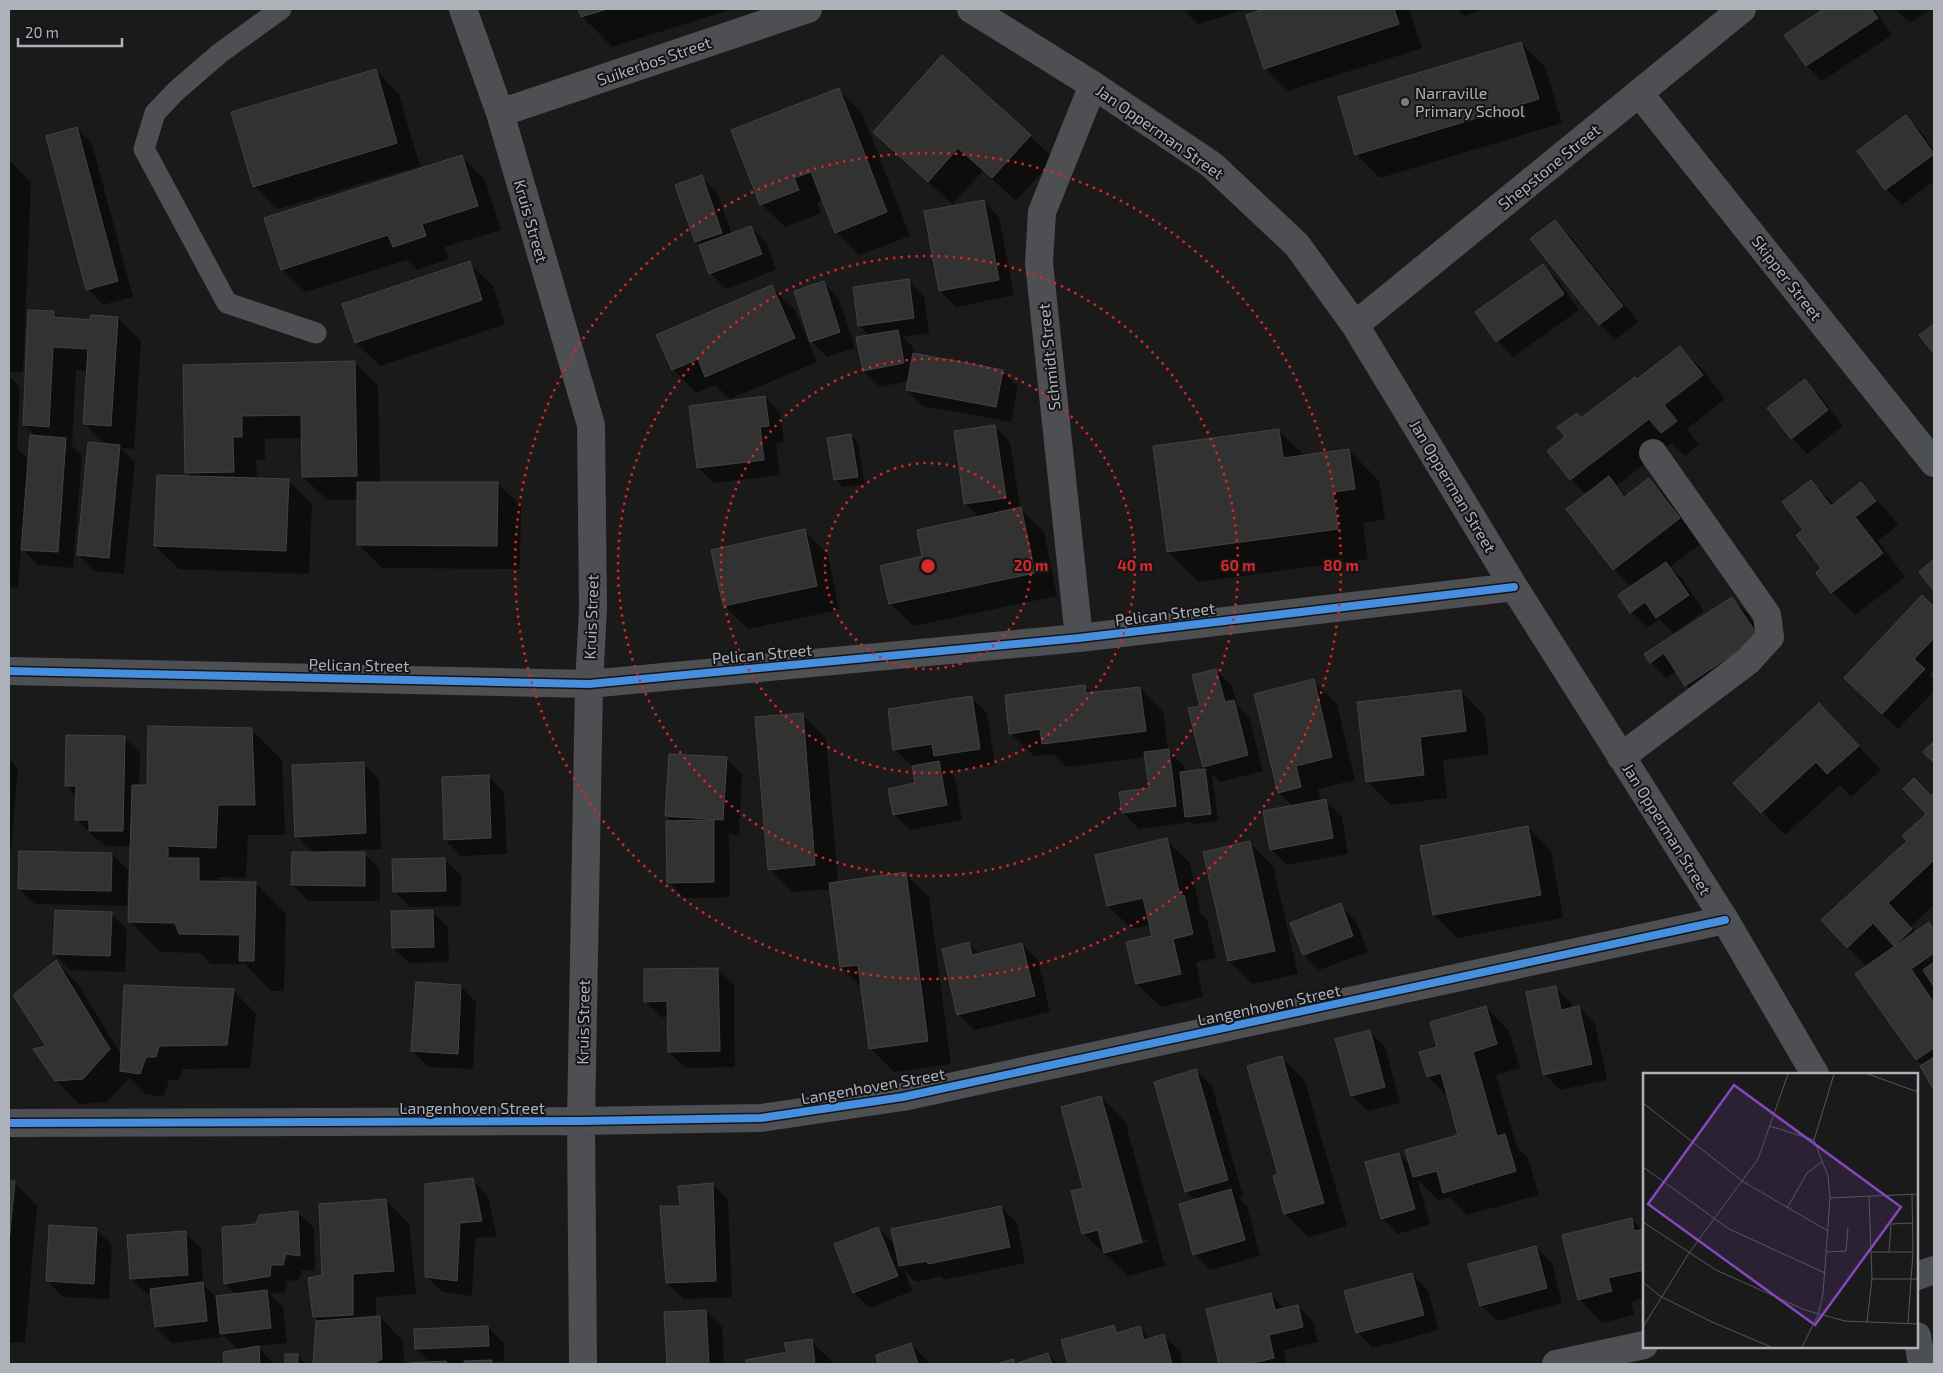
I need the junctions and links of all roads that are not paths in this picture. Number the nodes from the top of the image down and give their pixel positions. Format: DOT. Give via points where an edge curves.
graph roads {
  1 [pos="281,9"];
  2 [pos="463,9"];
  3 [pos="808,9"];
  4 [pos="971,9"];
  5 [pos="1742,9"];
  6 [pos="1093,85"];
  7 [pos="1640,92"];
  8 [pos="500,113"];
  9 [pos="1355,325"];
  10 [pos="316,333"];
  11 [pos="1653,452"];
  12 [pos="1934,463"];
  13 [pos="1514,587"];
  14 [pos="1078,638"];
  15 [pos="9,671"];
  16 [pos="589,684"];
  17 [pos="1621,757"];
  18 [pos="1725,920"];
  19 [pos="1814,1073"];
  20 [pos="581,1122"];
  21 [pos="9,1123"];
  22 [pos="1934,1270"];
  23 [pos="1918,1276"];
  24 [pos="1918,1342"];
  25 [pos="1643,1345"];
  26 [pos="584,1364"];
  27 [pos="1556,1364"];
  28 [pos="1922,1364"];
  1 -- 10 [label="lane" via="220,52 155,112 144,149 227,302"];
  2 -- 8 [label="street, Kruis Street"];
  3 -- 8 [label="street, Suikerbos Street"];
  4 -- 6 [label="street, Jan Opperman Street"];
  5 -- 7 [label="street, Shepstone Street"];
  6 -- 9 [label="street, Jan Opperman Street" via="1212,165 1297,245"];
  6 -- 14 [label="street, Schmidt Street" via="1042,212 1039,263"];
  7 -- 9 [label="street, Shepstone Street"];
  7 -- 12 [label="street, Skipper Street"];
  8 -- 16 [label="street, Kruis Street" via="591,425 593,609"];
  9 -- 13 [label="street, Jan Opperman Street"];
  11 -- 17 [label="street" via="1767,614 1770,637 1748,661"];
  13 -- 14 [label="street, Pelican Street"];
  13 -- 17 [label="street, Jan Opperman Street"];
  14 -- 16 [label="street, Pelican Street"];
  15 -- 16 [label="street, Pelican Street"];
  16 -- 20 [label="street, Kruis Street"];
  17 -- 18 [label="street, Jan Opperman Street"];
  18 -- 19 [label="street, Jan Opperman Street"];
  18 -- 20 [label="street, Langenhoven Street" via="902,1097 761,1118"];
  20 -- 21 [label="street, Langenhoven Street"];
  20 -- 26 [label="street, Kruis Street"];
  22 -- 23 [label="street"];
  24 -- 28 [label="street"];
  25 -- 27 [label="street"];
}
